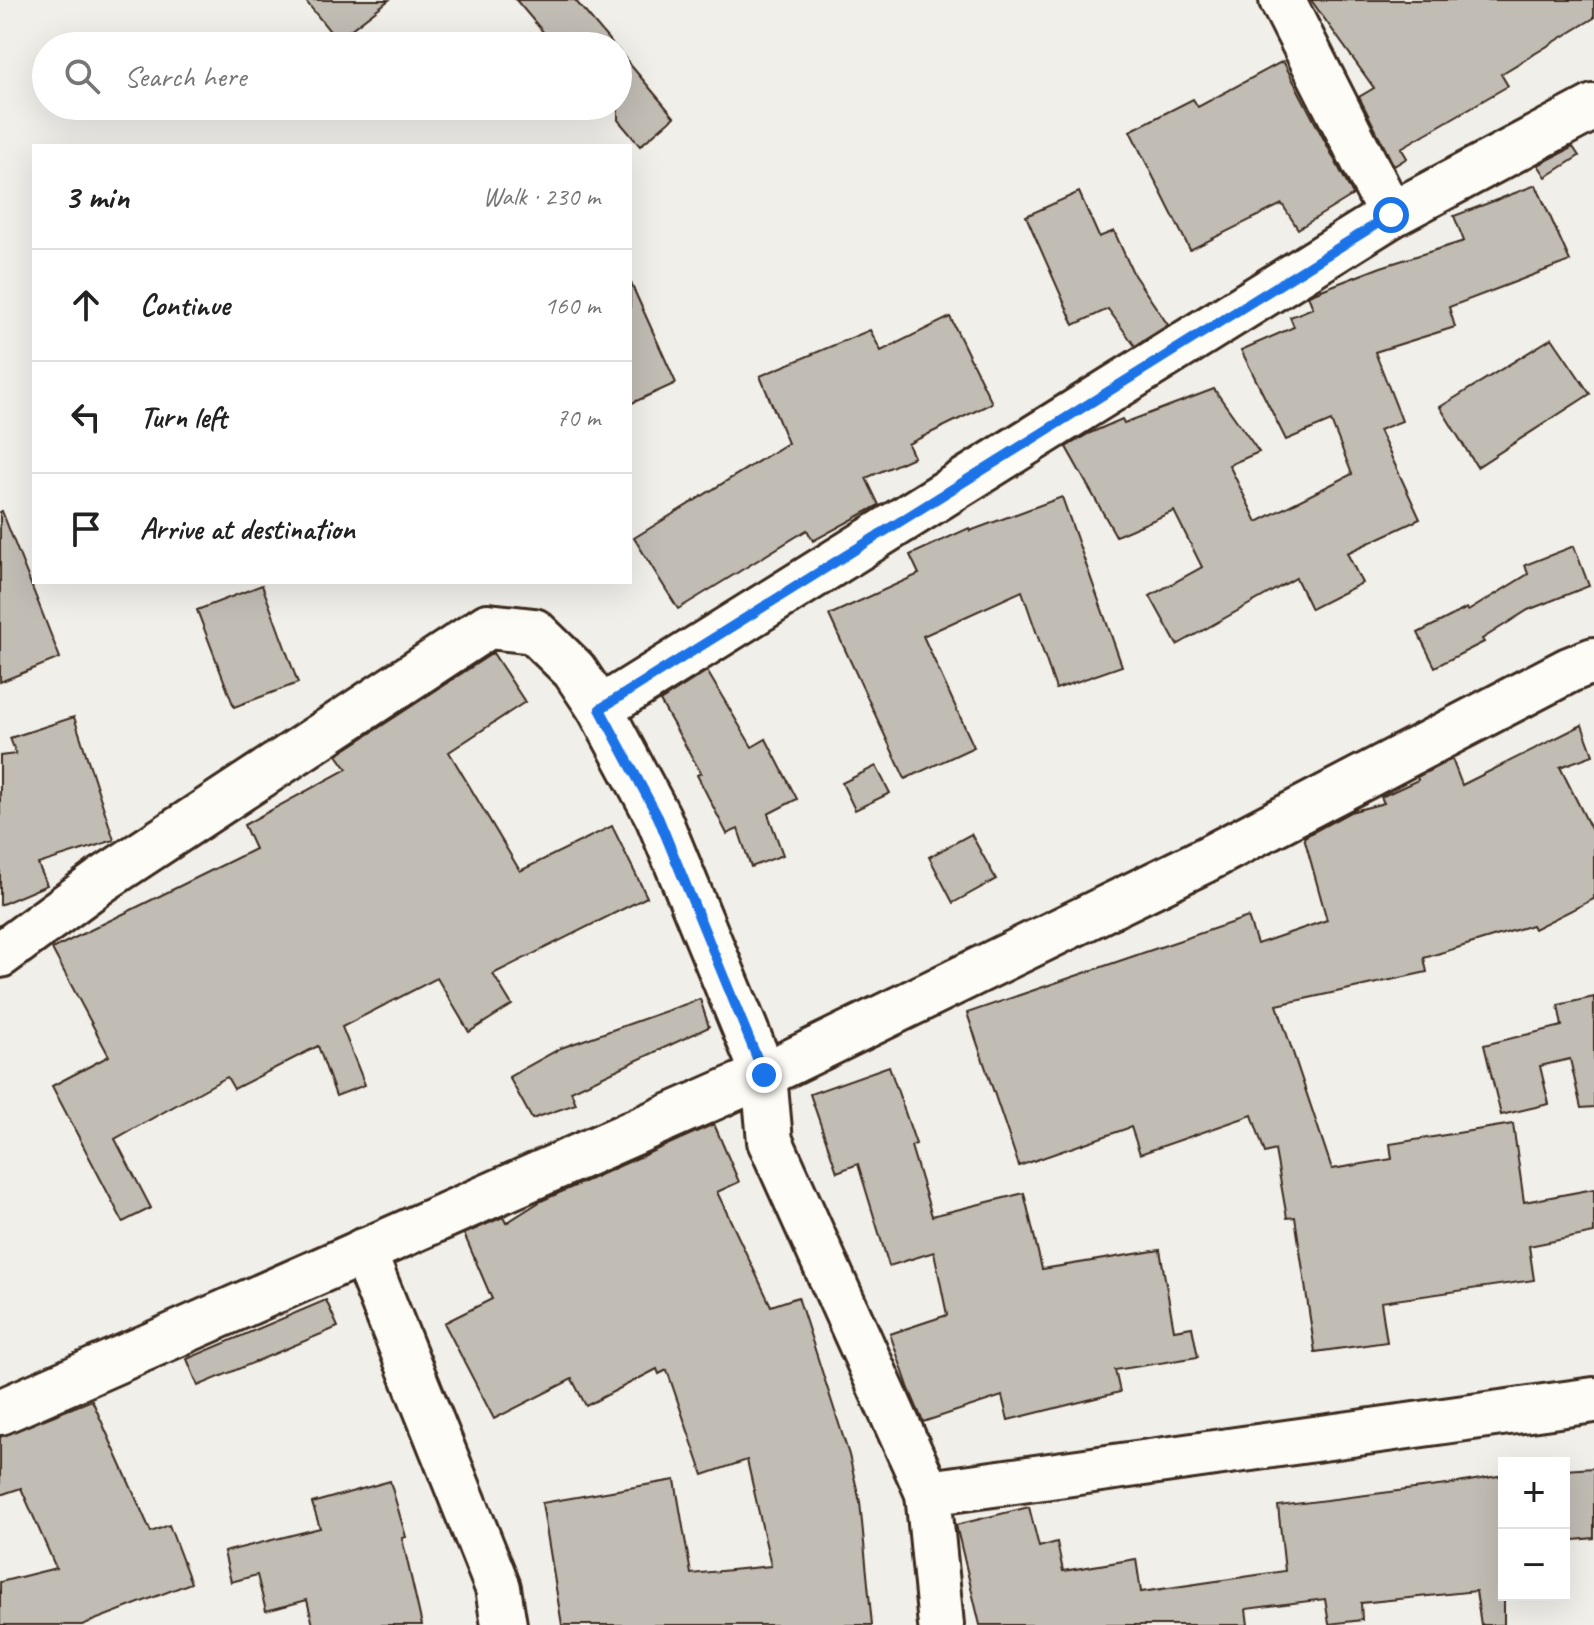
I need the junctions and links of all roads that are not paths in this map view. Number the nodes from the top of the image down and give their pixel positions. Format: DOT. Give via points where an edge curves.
graph roads {
  1 [pos="1282,0"];
  2 [pos="1594,107"];
  3 [pos="1391,215"];
  4 [pos="1594,660"];
  5 [pos="600,709"];
  6 [pos="0,955"];
  7 [pos="764,1075"];
  8 [pos="363,1251"];
  9 [pos="1594,1400"];
  10 [pos="0,1412"];
  11 [pos="928,1493"];
  12 [pos="504,1625"];
  13 [pos="941,1625"];
  1 -- 3 [label="street"];
  2 -- 3 [label="street"];
  3 -- 5 [label="street"];
  4 -- 7 [label="street" via="1203,861"];
  5 -- 6 [label="street" via="574,670 534,631 488,626 102,880"];
  5 -- 7 [label="street" via="658,817"];
  7 -- 8 [label="street"];
  7 -- 11 [label="street" via="770,1141"];
  8 -- 10 [label="street"];
  8 -- 12 [label="street" via="498,1588"];
  9 -- 11 [label="street"];
  11 -- 13 [label="street"];
}
